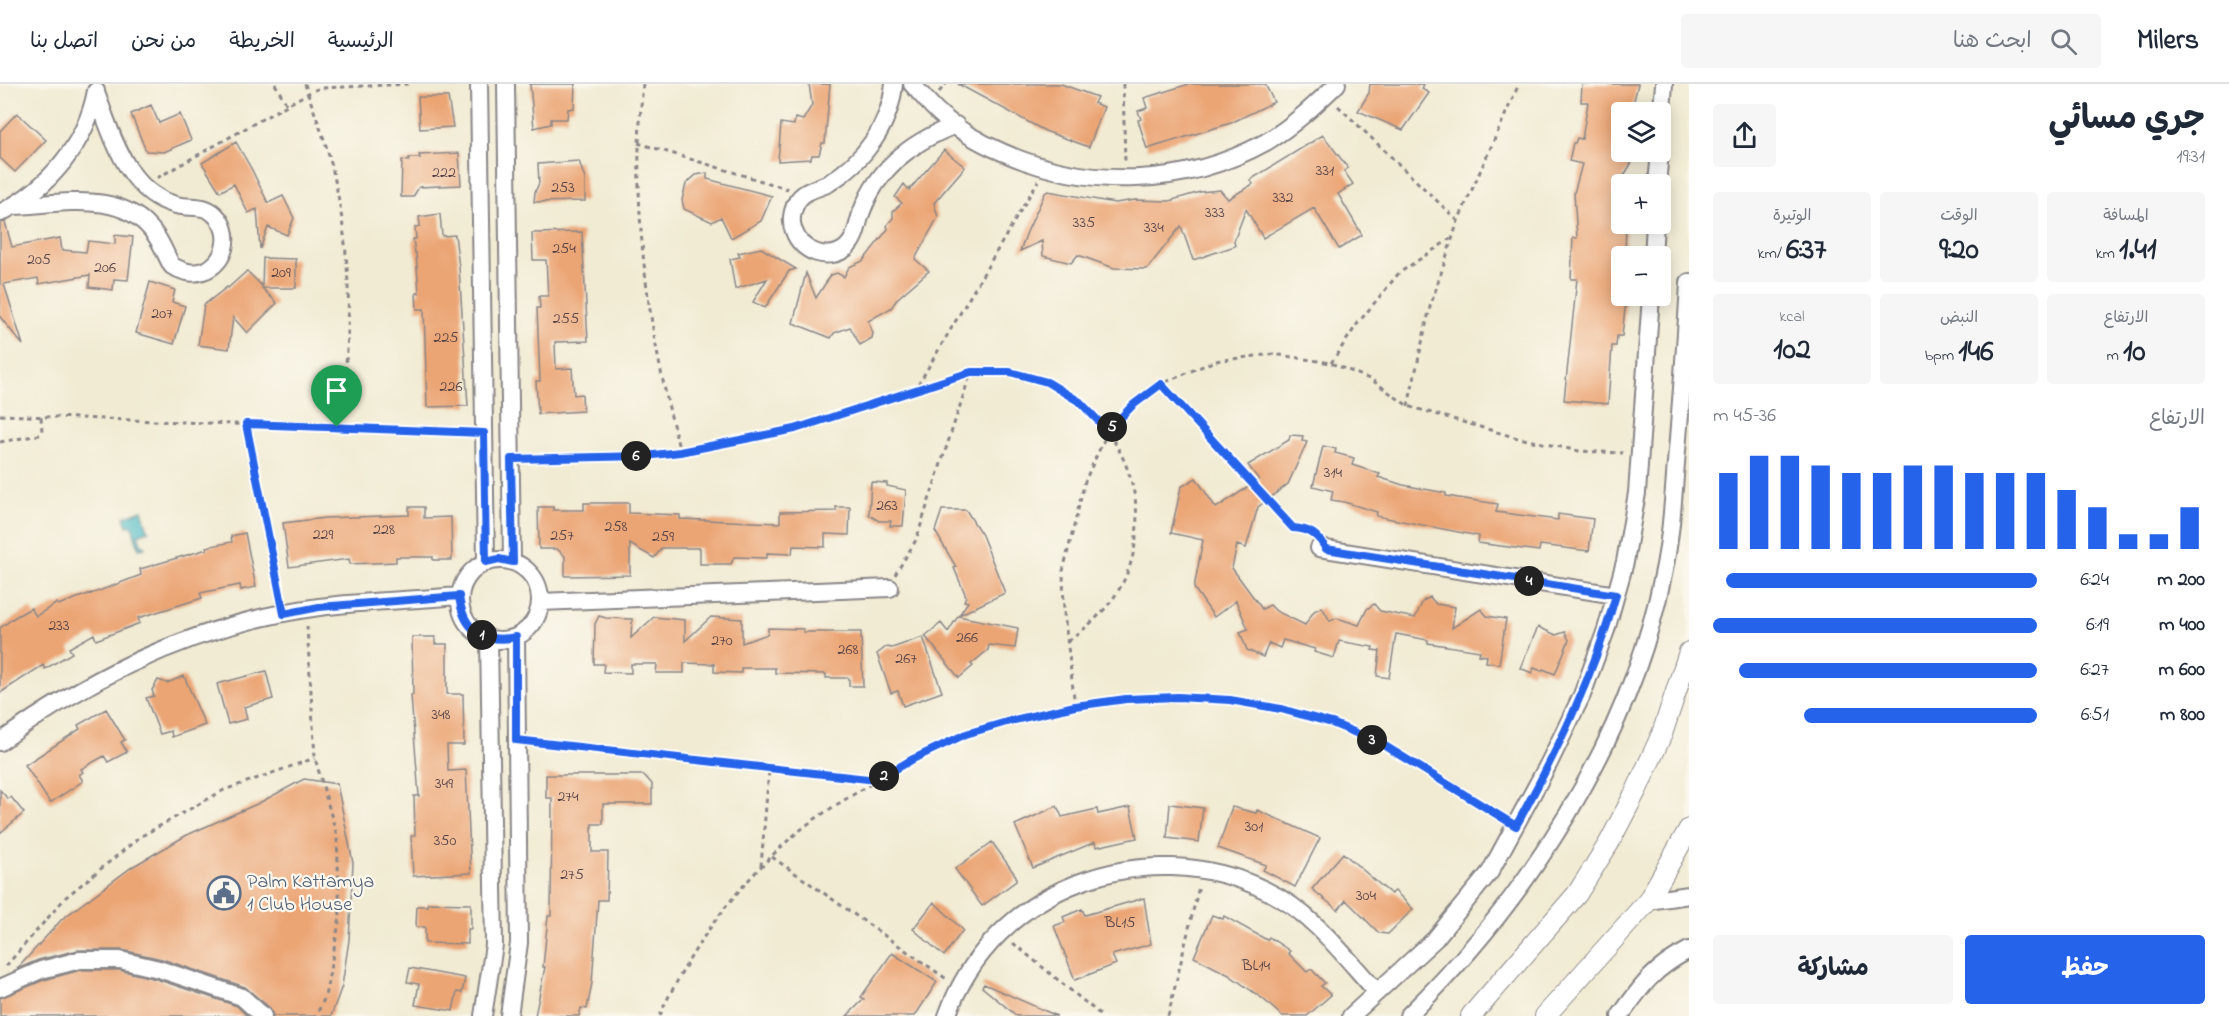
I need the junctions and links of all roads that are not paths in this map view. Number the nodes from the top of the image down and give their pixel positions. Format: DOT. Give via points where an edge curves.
graph roads {
  1 [pos="479,84"];
  2 [pos="506,84"];
  3 [pos="894,84"];
  4 [pos="912,84"];
  5 [pos="1664,84"];
  6 [pos="96,89"];
  7 [pos="1331,89"];
  8 [pos="1663,102"];
  9 [pos="956,125"];
  10 [pos="7,209"];
  11 [pos="1689,282"];
  12 [pos="1650,306"];
  13 [pos="1322,549"];
  14 [pos="486,562"];
  15 [pos="513,562"];
  16 [pos="886,589"];
  17 [pos="1616,595"];
  18 [pos="459,596"];
  19 [pos="540,602"];
  20 [pos="516,637"];
  21 [pos="489,638"];
  22 [pos="1689,652"];
  23 [pos="0,742"];
  24 [pos="1689,829"];
  25 [pos="1689,896"];
  26 [pos="1648,901"];
  27 [pos="1689,950"];
  28 [pos="0,988"];
  29 [pos="1377,992"];
  30 [pos="263,1016"];
  31 [pos="483,1016"];
  32 [pos="508,1016"];
  33 [pos="947,1016"];
  34 [pos="1351,1016"];
  35 [pos="1408,1016"];
  36 [pos="1471,1016"];
  37 [pos="1545,1016"];
  38 [pos="1620,1016"];
  1 -- 14 [label="street"];
  2 -- 15 [label="street"];
  3 -- 9 [label="street" via="880,132 858,161 830,182 804,194 796,204 793,229 807,249 819,254 844,249 853,240 874,186 890,165 931,134"];
  4 -- 9 [label="street"];
  5 -- 8 [label="street"];
  6 -- 10 [label="street" via="87,120 57,169 37,189"];
  6 -- 10 [label="street" via="121,157 144,186 176,205 204,207 218,217 225,231 225,248 217,262 203,271 187,273 172,266 155,234 142,220 108,203"];
  7 -- 9 [label="street" via="1307,113 1267,141 1222,162 1174,175 1125,180 1076,176 1028,163 982,143"];
  11 -- 35 [label="street" via="1669,545 1657,605 1636,674 1602,751 1540,857 1470,950"];
  12 -- 17 [label="street" via="1637,493"];
  13 -- 17 [label="street"];
  14 -- 15 [label="street"];
  14 -- 18 [label="street" via="465,579"];
  15 -- 19 [label="street" via="533,577"];
  16 -- 19 [label="street"];
  17 -- 29 [label="street" via="1582,695 1490,872 1435,939"];
  18 -- 21 [label="street" via="466,623"];
  18 -- 23 [label="street" via="306,610 259,618 201,635 90,683"];
  19 -- 20 [label="street" via="535,619"];
  20 -- 21 [label="street"];
  20 -- 32 [label="street" via="519,943"];
  21 -- 31 [label="street" via="495,945"];
  22 -- 36 [label="street" via="1662,734 1609,843 1577,894"];
  24 -- 26 [label="street"];
  25 -- 26 [label="street"];
  26 -- 37 [label="street"];
  27 -- 38 [label="street" via="1665,962"];
  28 -- 30 [label="street" via="41,970 80,960 120,960 242,997"];
  29 -- 33 [label="street" via="1303,913 1268,891 1230,876 1189,867 1148,866 1107,873 1032,906 1000,932 974,964"];
  29 -- 34 [label="street"];
}
